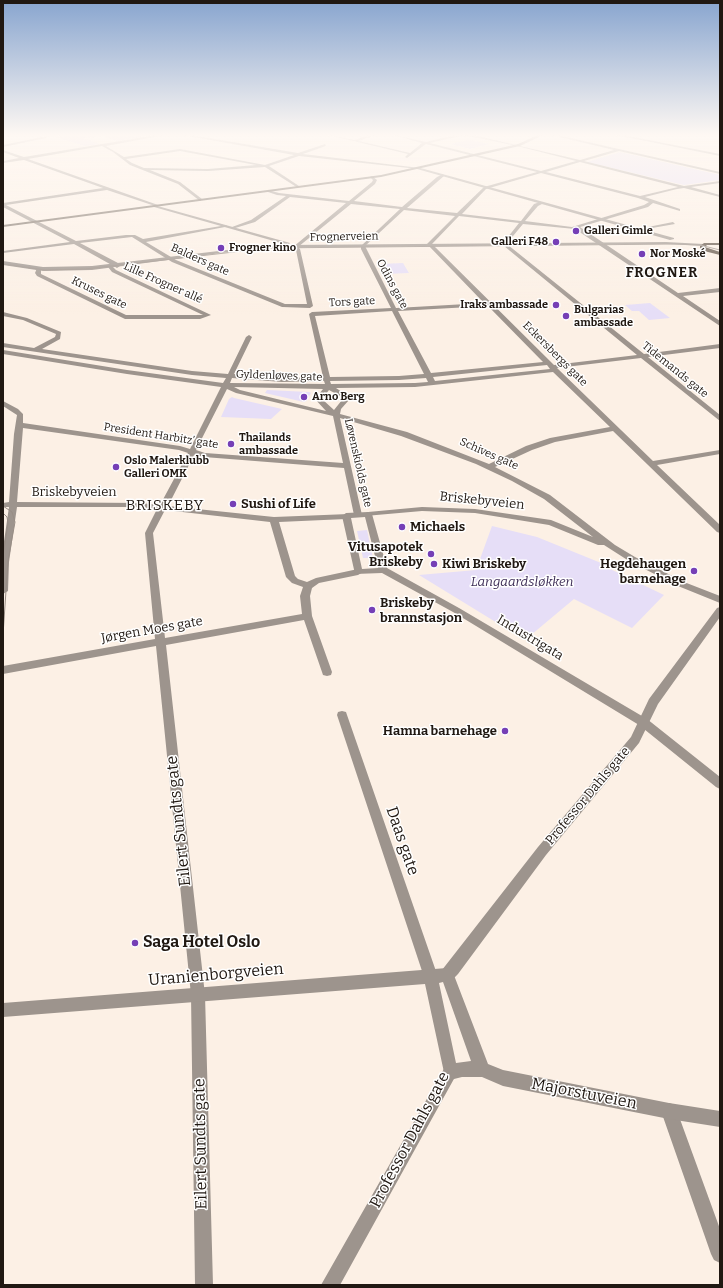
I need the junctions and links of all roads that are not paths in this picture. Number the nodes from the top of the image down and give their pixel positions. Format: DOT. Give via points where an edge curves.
graph roads {
  1 [pos="74,194"];
  2 [pos="122,194"];
  3 [pos="193,194"];
  4 [pos="245,194"];
  5 [pos="285,194"];
  6 [pos="360,194"];
  7 [pos="420,194"];
  8 [pos="480,194"];
  9 [pos="509,194"];
  10 [pos="628,194"];
  11 [pos="652,194"];
  12 [pos="290,195"];
  13 [pos="640,197"];
  14 [pos="200,200"];
  15 [pos="653,201"];
  16 [pos="350,202"];
  17 [pos="540,203"];
  18 [pos="3,205"];
  19 [pos="156,206"];
  20 [pos="404,208"];
  21 [pos="678,210"];
  22 [pos="458,215"];
  23 [pos="600,220"];
  24 [pos="34,222"];
  25 [pos="522,222"];
  26 [pos="674,223"];
  27 [pos="3,226"];
  28 [pos="226,226"];
  29 [pos="576,227"];
  30 [pos="234,228"];
  31 [pos="635,230"];
  32 [pos="666,238"];
  33 [pos="142,241"];
  34 [pos="75,242"];
  35 [pos="678,243"];
  36 [pos="602,244"];
  37 [pos="686,244"];
  38 [pos="720,244"];
  39 [pos="506,245"];
  40 [pos="363,246"];
  41 [pos="430,246"];
  42 [pos="703,246"];
  43 [pos="295,247"];
  44 [pos="3,252"];
  45 [pos="720,254"];
  46 [pos="169,259"];
  47 [pos="3,263"];
  48 [pos="114,266"];
  49 [pos="39,269"];
  50 [pos="720,290"];
  51 [pos="676,295"];
  52 [pos="489,304"];
  53 [pos="394,310"];
  54 [pos="3,314"];
  55 [pos="207,316"];
  56 [pos="720,324"];
  57 [pos="249,336"];
  58 [pos="3,345"];
  59 [pos="720,346"];
  60 [pos="36,350"];
  61 [pos="3,352"];
  62 [pos="27,356"];
  63 [pos="642,356"];
  64 [pos="552,366"];
  65 [pos="229,376"];
  66 [pos="429,376"];
  67 [pos="432,383"];
  68 [pos="225,384"];
  69 [pos="328,384"];
  70 [pos="3,403"];
  71 [pos="336,416"];
  72 [pos="720,419"];
  73 [pos="19,425"];
  74 [pos="615,428"];
  75 [pos="192,452"];
  76 [pos="720,452"];
  77 [pos="653,463"];
  78 [pos="347,466"];
  79 [pos="490,466"];
  80 [pos="3,505"];
  81 [pos="12,505"];
  82 [pos="164,507"];
  83 [pos="564,510"];
  84 [pos="368,514"];
  85 [pos="358,515"];
  86 [pos="346,516"];
  87 [pos="274,520"];
  88 [pos="551,523"];
  89 [pos="720,530"];
  90 [pos="612,546"];
  91 [pos="383,570"];
  92 [pos="358,572"];
  93 [pos="308,586"];
  94 [pos="3,591"];
  95 [pos="720,600"];
  96 [pos="720,610"];
  97 [pos="307,616"];
  98 [pos="161,643"];
  99 [pos="3,670"];
  100 [pos="327,672"];
  101 [pos="342,715"];
  102 [pos="643,722"];
  103 [pos="720,784"];
  104 [pos="446,975"];
  105 [pos="431,977"];
  106 [pos="198,995"];
  107 [pos="3,1010"];
  108 [pos="482,1069"];
  109 [pos="450,1072"];
  110 [pos="669,1111"];
  111 [pos="720,1119"];
  112 [pos="720,1254"];
  113 [pos="204,1285"];
  114 [pos="330,1285"];
  1 -- 18 [label="street"];
  2 -- 19 [label="street"];
  3 -- 14 [label="street"];
  4 -- 14 [label="main road"];
  5 -- 12 [label="street"];
  6 -- 16 [label="street"];
  7 -- 20 [label="street"];
  8 -- 22 [label="street"];
  9 -- 17 [label="street"];
  10 -- 13 [label="street"];
  11 -- 13 [label="street"];
  12 -- 16 [label="street"];
  12 -- 30 [label="street" via="252,221"];
  13 -- 15 [label="street"];
  14 -- 19 [label="main road"];
  15 -- 21 [label="street"];
  15 -- 23 [label="street" via="646,206"];
  16 -- 20 [label="street"];
  16 -- 43 [label="street"];
  17 -- 23 [label="street"];
  17 -- 25 [label="street"];
  18 -- 24 [label="street, Lille Frogner allé"];
  19 -- 24 [label="main road"];
  19 -- 28 [label="street"];
  20 -- 22 [label="street"];
  20 -- 40 [label="street"];
  22 -- 25 [label="street"];
  22 -- 41 [label="street" via="430,241"];
  23 -- 29 [label="street"];
  23 -- 31 [label="street"];
  24 -- 27 [label="main road"];
  24 -- 34 [label="street, Lille Frogner allé"];
  25 -- 29 [label="street"];
  25 -- 39 [label="street"];
  26 -- 31 [label="street"];
  28 -- 30 [label="street"];
  28 -- 33 [label="street, Balders gate"];
  29 -- 36 [label="street"];
  30 -- 43 [label="street"];
  31 -- 32 [label="street"];
  32 -- 35 [label="street"];
  32 -- 37 [label="street"];
  33 -- 34 [label="street" via="129,236"];
  33 -- 46 [label="street, Balders gate"];
  34 -- 44 [label="street"];
  34 -- 48 [label="street, Lille Frogner allé"];
  35 -- 36 [label="street, Frognerveien"];
  35 -- 37 [label="street, Frognerveien"];
  36 -- 39 [label="street, Frognerveien"];
  36 -- 51 [label="street"];
  37 -- 42 [label="street, Frognerveien"];
  38 -- 42 [label="main road"];
  39 -- 41 [label="street, Frognerveien"];
  39 -- 63 [label="street, Tidemands gate"];
  40 -- 41 [label="street, Frognerveien"];
  40 -- 43 [label="street, Frognerveien"];
  40 -- 53 [label="street, Odins gate"];
  41 -- 52 [label="street, Eckersbergs gate"];
  42 -- 45 [label="main road"];
  43 -- 46 [label="street, Frognerveien" via="253,248"];
  43 -- 46 [label="street, Balders gate" via="298,250 310,306 284,306"];
  46 -- 48 [label="street, Frognerveien"];
  47 -- 49 [label="street, Frognerveien"];
  48 -- 49 [label="street, Frognerveien"];
  48 -- 55 [label="street, Lille Frogner allé" via="114,272 205,312"];
  49 -- 55 [label="street, Kruses gate" via="39,275 125,317"];
  50 -- 51 [label="street"];
  51 -- 56 [label="street"];
  52 -- 53 [label="street, Tors gate"];
  52 -- 64 [label="street, Eckersbergs gate"];
  53 -- 66 [label="street, Odins gate"];
  53 -- 69 [label="street, Tors gate" via="312,314"];
  54 -- 60 [label="street" via="25,319 59,334 58,338"];
  57 -- 65 [label="street"];
  58 -- 60 [label="street, Gyldenløves gate"];
  59 -- 63 [label="street, Gyldenløves gate"];
  60 -- 62 [label="street"];
  60 -- 65 [label="street, Gyldenløves gate"];
  61 -- 62 [label="street, Gyldenløves gate"];
  62 -- 68 [label="street, Gyldenløves gate"];
  63 -- 64 [label="street, Gyldenløves gate"];
  63 -- 72 [label="street, Tidemands gate"];
  64 -- 66 [label="street, Gyldenløves gate"];
  64 -- 67 [label="street, Gyldenløves gate"];
  64 -- 74 [label="street, Eckersbergs gate"];
  65 -- 68 [label="street, Eilert Sundts gate"];
  65 -- 69 [label="street, Gyldenløves gate"];
  66 -- 67 [label="street, Odins gate"];
  66 -- 69 [label="street, Gyldenløves gate"];
  67 -- 69 [label="street, Gyldenløves gate"];
  68 -- 69 [label="street, Gyldenløves gate"];
  68 -- 71 [label="street, Schives gate" via="238,392"];
  68 -- 75 [label="street, Eilert Sundts gate"];
  69 -- 71 [label="street, Løvenskiolds gate" via="318,399"];
  69 -- 71 [label="street, Løvenskiolds gate" via="346,400 338,408"];
  70 -- 73 [label="street" via="20,413"];
  71 -- 78 [label="street, Løvenskiolds gate"];
  71 -- 79 [label="street, Schives gate" via="434,444"];
  73 -- 75 [label="street, President Harbitz’ gate" via="180,448"];
  73 -- 81 [label="street"];
  74 -- 77 [label="street, Eckersbergs gate"];
  74 -- 79 [label="street" via="553,440"];
  75 -- 78 [label="street, President Harbitz’ gate"];
  75 -- 82 [label="street, Eilert Sundts gate"];
  76 -- 77 [label="street"];
  77 -- 89 [label="street, Eckersbergs gate"];
  78 -- 85 [label="street, Løvenskiolds gate"];
  79 -- 83 [label="street, Schives gate" via="536,490"];
  80 -- 81 [label="street, Briskebyveien"];
  81 -- 82 [label="street, Briskebyveien"];
  81 -- 94 [label="street"];
  82 -- 87 [label="street, Briskebyveien"];
  82 -- 98 [label="street, Eilert Sundts gate" via="149,533"];
  83 -- 88 [label="street" via="563,515"];
  83 -- 90 [label="street, Schives gate"];
  84 -- 85 [label="street, Briskebyveien"];
  84 -- 88 [label="street, Briskebyveien" via="449,509 501,514"];
  84 -- 91 [label="street, Løvenskiolds gate"];
  85 -- 86 [label="street, Briskebyveien"];
  86 -- 87 [label="street, Briskebyveien"];
  86 -- 92 [label="street, Løvenskiolds gate"];
  87 -- 93 [label="street" via="291,577"];
  88 -- 90 [label="street, Briskebyveien"];
  90 -- 95 [label="street, Schives gate" via="681,584"];
  91 -- 92 [label="street"];
  91 -- 102 [label="street, Industrigata" via="456,610"];
  92 -- 93 [label="street" via="316,580"];
  93 -- 97 [label="street" via="305,596"];
  96 -- 102 [label="street, Professor Dahls gate" via="653,702"];
  97 -- 98 [label="street, Jørgen Moes gate"];
  97 -- 100 [label="street"];
  98 -- 99 [label="street, Jørgen Moes gate"];
  98 -- 106 [label="street, Eilert Sundts gate"];
  101 -- 105 [label="street, Daas gate"];
  102 -- 103 [label="street, Industrigata"];
  102 -- 104 [label="street, Professor Dahls gate" via="635,740 542,851"];
  104 -- 105 [label="street"];
  104 -- 108 [label="street"];
  105 -- 106 [label="street, Uranienborgveien"];
  105 -- 109 [label="street, Professor Dahls gate"];
  106 -- 107 [label="street, Uranienborgveien"];
  106 -- 113 [label="street, Eilert Sundts gate"];
  108 -- 109 [label="street, Majorstuveien"];
  108 -- 110 [label="street, Majorstuveien" via="503,1078"];
  109 -- 114 [label="street, Professor Dahls gate"];
  110 -- 111 [label="street, Majorstuveien"];
  110 -- 112 [label="street"];
}
